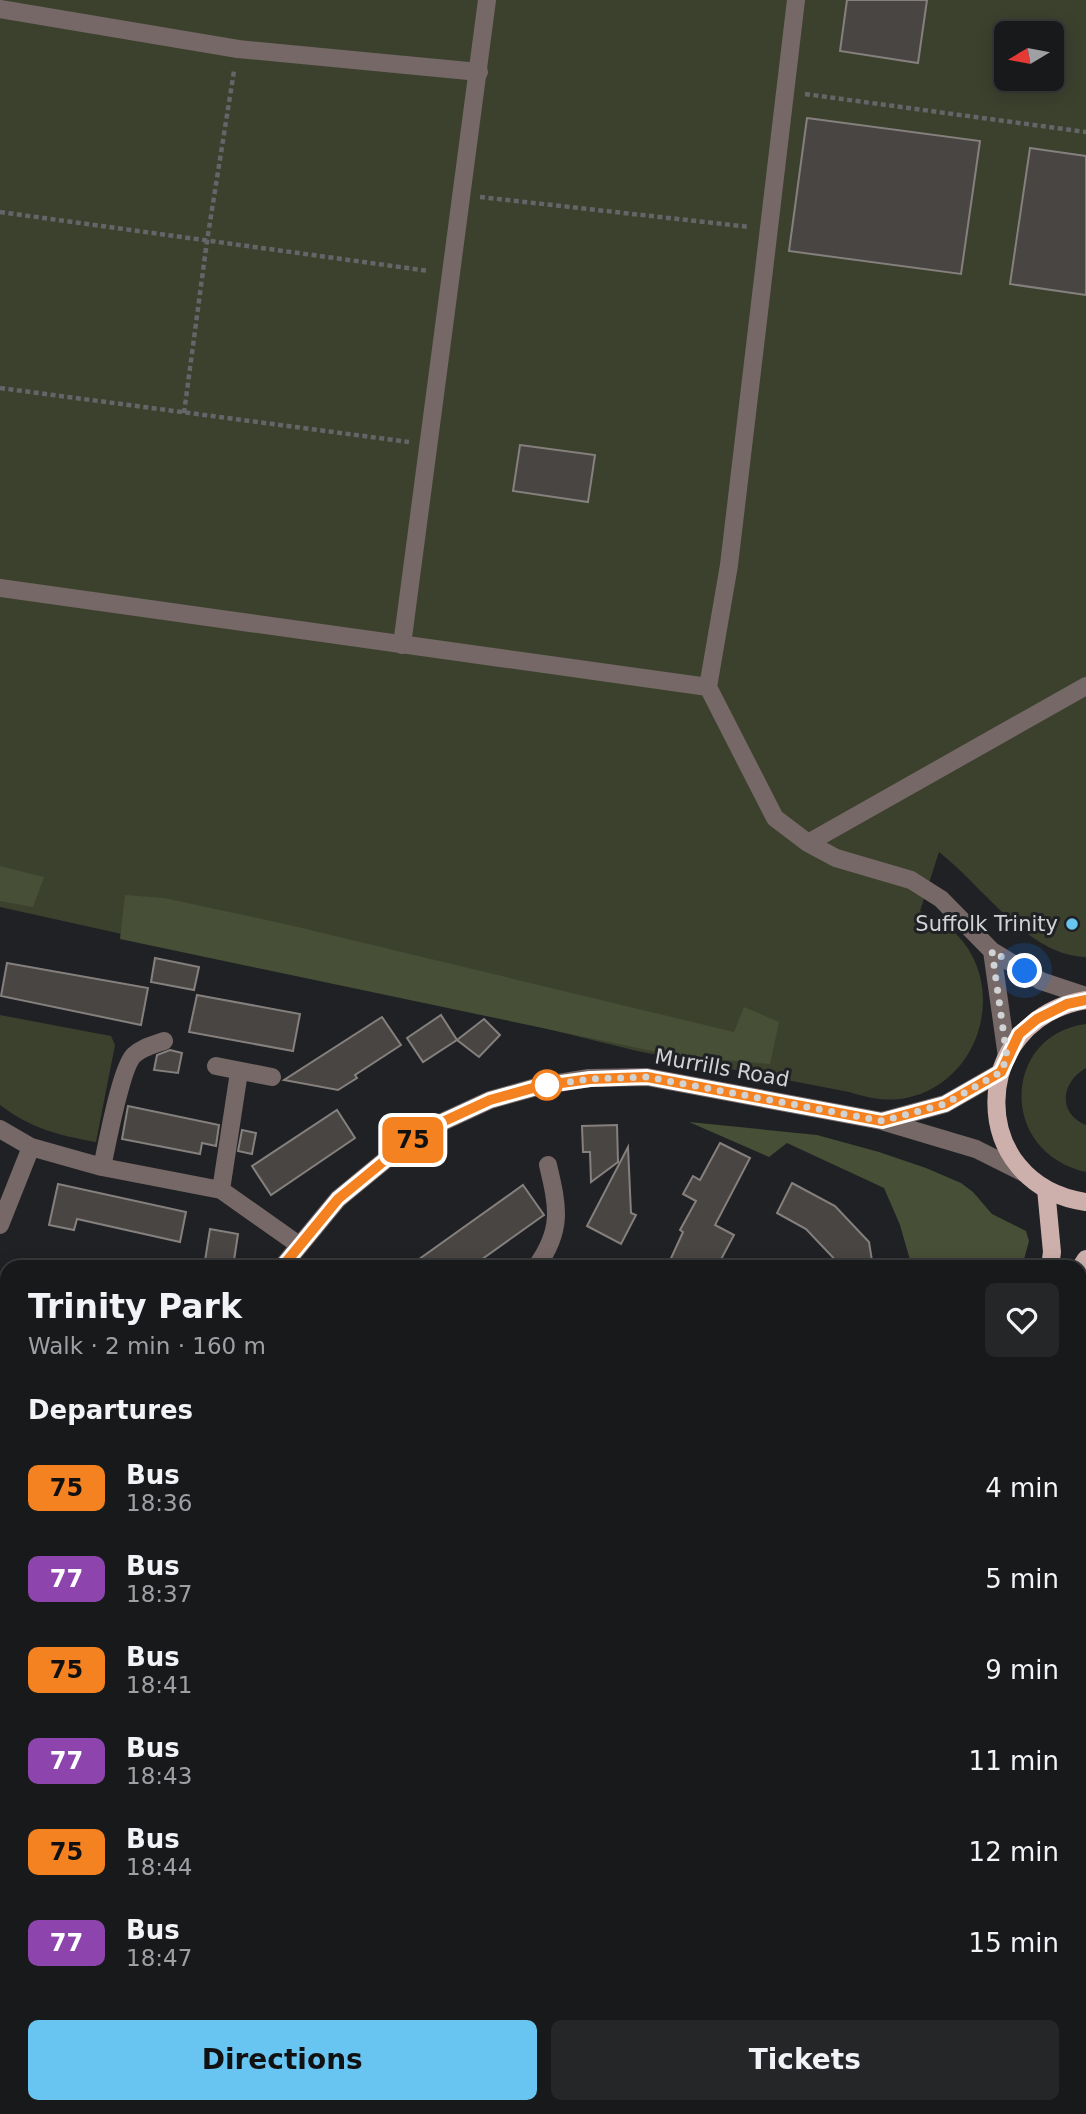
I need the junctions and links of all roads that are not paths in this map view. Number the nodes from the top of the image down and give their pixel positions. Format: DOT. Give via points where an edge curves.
graph roads {
  1 [pos="487,0"];
  2 [pos="796,0"];
  3 [pos="0,9"];
  4 [pos="479,72"];
  5 [pos="0,588"];
  6 [pos="402,645"];
  7 [pos="1086,685"];
  8 [pos="708,687"];
  9 [pos="808,843"];
  10 [pos="992,951"];
  11 [pos="1086,998"];
  12 [pos="164,1041"];
  13 [pos="1004,1064"];
  14 [pos="216,1066"];
  15 [pos="239,1072"];
  16 [pos="272,1077"];
  17 [pos="882,1121"];
  18 [pos="0,1129"];
  19 [pos="31,1147"];
  20 [pos="548,1165"];
  21 [pos="102,1167"];
  22 [pos="1024,1172"];
  23 [pos="1046,1189"];
  24 [pos="220,1190"];
  25 [pos="1086,1202"];
  26 [pos="0,1225"];
  27 [pos="299,1245"];
  28 [pos="287,1260"];
  29 [pos="541,1260"];
  30 [pos="1051,1260"];
  1 -- 4 [label="street"];
  2 -- 8 [label="street" via="729,565"];
  3 -- 4 [label="street" via="238,49"];
  4 -- 6 [label="street"];
  5 -- 6 [label="street"];
  6 -- 8 [label="street"];
  7 -- 9 [label="street"];
  8 -- 9 [label="street" via="775,818"];
  9 -- 10 [label="street" via="836,858 911,880 941,899"];
  10 -- 11 [label="street" via="1041,981"];
  10 -- 13 [label="street"];
  11 -- 13 [label="main road" via="1037,1019 1019,1034"];
  12 -- 21 [label="street" via="131,1057"];
  13 -- 17 [label="street, Murrills Road" via="945,1104"];
  13 -- 22 [label="main road" via="996,1093 1001,1133 1008,1154"];
  14 -- 15 [label="street"];
  15 -- 16 [label="street"];
  15 -- 24 [label="street"];
  17 -- 22 [label="street, Murrills Road" via="976,1149"];
  17 -- 27 [label="street, Murrills Road" via="647,1077 540,1086 490,1100 438,1124 338,1199"];
  18 -- 19 [label="street"];
  19 -- 21 [label="street"];
  19 -- 26 [label="street"];
  20 -- 29 [label="street" via="558,1212"];
  21 -- 24 [label="street"];
  22 -- 23 [label="main road"];
  23 -- 25 [label="main road" via="1068,1200"];
  23 -- 30 [label="main road"];
  24 -- 27 [label="street"];
  27 -- 28 [label="street, Murrills Road"];
}
